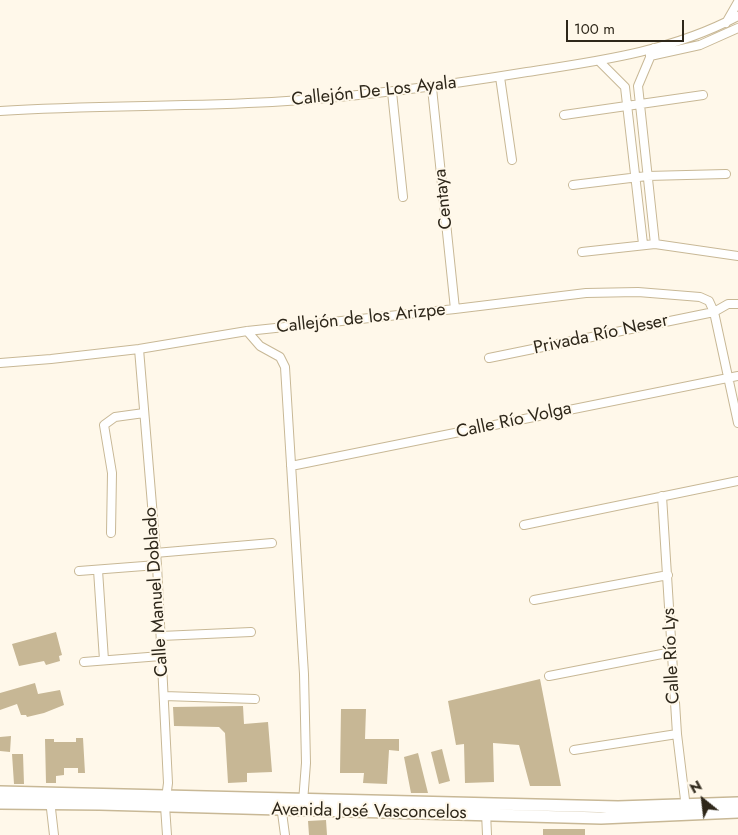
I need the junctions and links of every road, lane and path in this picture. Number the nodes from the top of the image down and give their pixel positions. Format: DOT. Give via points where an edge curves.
graph roads {
  1 [pos="738,2"];
  2 [pos="738,16"];
  3 [pos="726,22"];
  4 [pos="738,28"];
  5 [pos="729,32"];
  6 [pos="654,48"];
  7 [pos="650,56"];
  8 [pos="599,61"];
  9 [pos="500,77"];
  10 [pos="638,86"];
  11 [pos="625,87"];
  12 [pos="432,88"];
  13 [pos="392,92"];
  14 [pos="703,95"];
  15 [pos="640,104"];
  16 [pos="627,106"];
  17 [pos="0,111"];
  18 [pos="564,115"];
  19 [pos="512,160"];
  20 [pos="726,174"];
  21 [pos="647,176"];
  22 [pos="636,177"];
  23 [pos="573,185"];
  24 [pos="403,197"];
  25 [pos="643,244"];
  26 [pos="655,244"];
  27 [pos="582,252"];
  28 [pos="738,256"];
  29 [pos="738,304"];
  30 [pos="455,309"];
  31 [pos="714,312"];
  32 [pos="247,331"];
  33 [pos="139,349"];
  34 [pos="489,358"];
  35 [pos="0,362"];
  36 [pos="738,376"];
  37 [pos="729,378"];
  38 [pos="144,414"];
  39 [pos="738,422"];
  40 [pos="291,466"];
  41 [pos="738,481"];
  42 [pos="662,496"];
  43 [pos="524,526"];
  44 [pos="111,533"];
  45 [pos="272,543"];
  46 [pos="155,553"];
  47 [pos="157,565"];
  48 [pos="98,570"];
  49 [pos="79,572"];
  50 [pos="668,575"];
  51 [pos="534,600"];
  52 [pos="251,632"];
  53 [pos="160,636"];
  54 [pos="672,652"];
  55 [pos="161,656"];
  56 [pos="104,660"];
  57 [pos="84,662"];
  58 [pos="549,676"];
  59 [pos="164,696"];
  60 [pos="256,699"];
  61 [pos="677,734"];
  62 [pos="574,750"];
  63 [pos="0,792"];
  64 [pos="50,798"];
  65 [pos="166,801"];
  66 [pos="0,803"];
  67 [pos="738,803"];
  68 [pos="281,805"];
  69 [pos="302,805"];
  70 [pos="486,809"];
  71 [pos="687,811"];
  72 [pos="738,812"];
  73 [pos="54,835"];
  74 [pos="167,835"];
  75 [pos="284,835"];
  76 [pos="487,835"];
  1 -- 3 [label="street"];
  2 -- 3 [label="street, Callejón De Los Ayala"];
  3 -- 5 [label="street"];
  3 -- 6 [label="street, Callejón De Los Ayala" via="683,41"];
  4 -- 5 [label="street"];
  5 -- 7 [label="street" via="700,45"];
  6 -- 7 [label="street"];
  6 -- 8 [label="street, Callejón De Los Ayala"];
  7 -- 10 [label="street"];
  8 -- 9 [label="street, Callejón De Los Ayala"];
  8 -- 11 [label="street"];
  9 -- 12 [label="street, Callejón De Los Ayala"];
  9 -- 19 [label="street"];
  10 -- 11 [label="street"];
  10 -- 15 [label="street"];
  11 -- 16 [label="street"];
  12 -- 13 [label="street, Callejón De Los Ayala"];
  12 -- 30 [label="street, Centaya"];
  13 -- 17 [label="street, Callejón De Los Ayala" via="271,102"];
  13 -- 24 [label="street"];
  14 -- 15 [label="street"];
  15 -- 16 [label="street"];
  15 -- 21 [label="street"];
  16 -- 18 [label="street"];
  16 -- 22 [label="street"];
  20 -- 21 [label="street"];
  21 -- 22 [label="street"];
  21 -- 26 [label="street"];
  22 -- 23 [label="street"];
  22 -- 25 [label="street"];
  25 -- 26 [label="street"];
  25 -- 27 [label="street"];
  26 -- 28 [label="street"];
  29 -- 31 [label="street, Privada Río Neser" via="728,304"];
  30 -- 31 [label="street, Callejón de los Arizpe" via="624,291 700,297 709,301"];
  30 -- 32 [label="street, Callejón de los Arizpe"];
  31 -- 34 [label="street, Privada Río Neser"];
  31 -- 37 [label="street"];
  32 -- 33 [label="street, Callejón de los Arizpe"];
  32 -- 40 [label="street" via="260,346 284,363"];
  33 -- 35 [label="street, Callejón de los Arizpe"];
  33 -- 38 [label="street, Calle Manuel Doblado"];
  36 -- 37 [label="street, Calle Río Volga"];
  37 -- 39 [label="street"];
  37 -- 40 [label="street, Calle Río Volga"];
  38 -- 44 [label="street" via="115,417 104,426 112,473"];
  38 -- 46 [label="street, Calle Manuel Doblado"];
  40 -- 69 [label="street" via="304,674 306,763"];
  41 -- 42 [label="street"];
  42 -- 43 [label="street"];
  42 -- 50 [label="street, Calle Río Lys"];
  45 -- 46 [label="street"];
  46 -- 47 [label="street, Calle Manuel Doblado"];
  47 -- 48 [label="street"];
  47 -- 53 [label="street, Calle Manuel Doblado"];
  48 -- 49 [label="street"];
  48 -- 56 [label="street"];
  50 -- 51 [label="street"];
  50 -- 54 [label="street, Calle Río Lys"];
  52 -- 53 [label="street"];
  53 -- 55 [label="street, Calle Manuel Doblado"];
  54 -- 58 [label="street"];
  54 -- 61 [label="street, Calle Río Lys"];
  55 -- 56 [label="street"];
  55 -- 59 [label="street, Calle Manuel Doblado"];
  56 -- 57 [label="street"];
  59 -- 60 [label="street"];
  59 -- 65 [label="street, Calle Manuel Doblado"];
  61 -- 62 [label="street"];
  61 -- 71 [label="street, Calle Río Lys"];
  63 -- 64 [label="main road, Avenida José Vasconcelos"];
  64 -- 65 [label="main road, Avenida José Vasconcelos"];
  64 -- 66 [label="main road, Avenida José Vasconcelos"];
  64 -- 73 [label="street"];
  65 -- 68 [label="main road, Avenida José Vasconcelos"];
  65 -- 74 [label="street, Calle Manuel Doblado"];
  67 -- 71 [label="main road, Avenida José Vasconcelos"];
  68 -- 69 [label="main road, Avenida José Vasconcelos"];
  68 -- 75 [label="street"];
  69 -- 70 [label="main road, Avenida José Vasconcelos"];
  70 -- 71 [label="main road, Avenida José Vasconcelos" via="601,818"];
  70 -- 76 [label="street"];
  71 -- 72 [label="main road, Avenida José Vasconcelos"];
}
